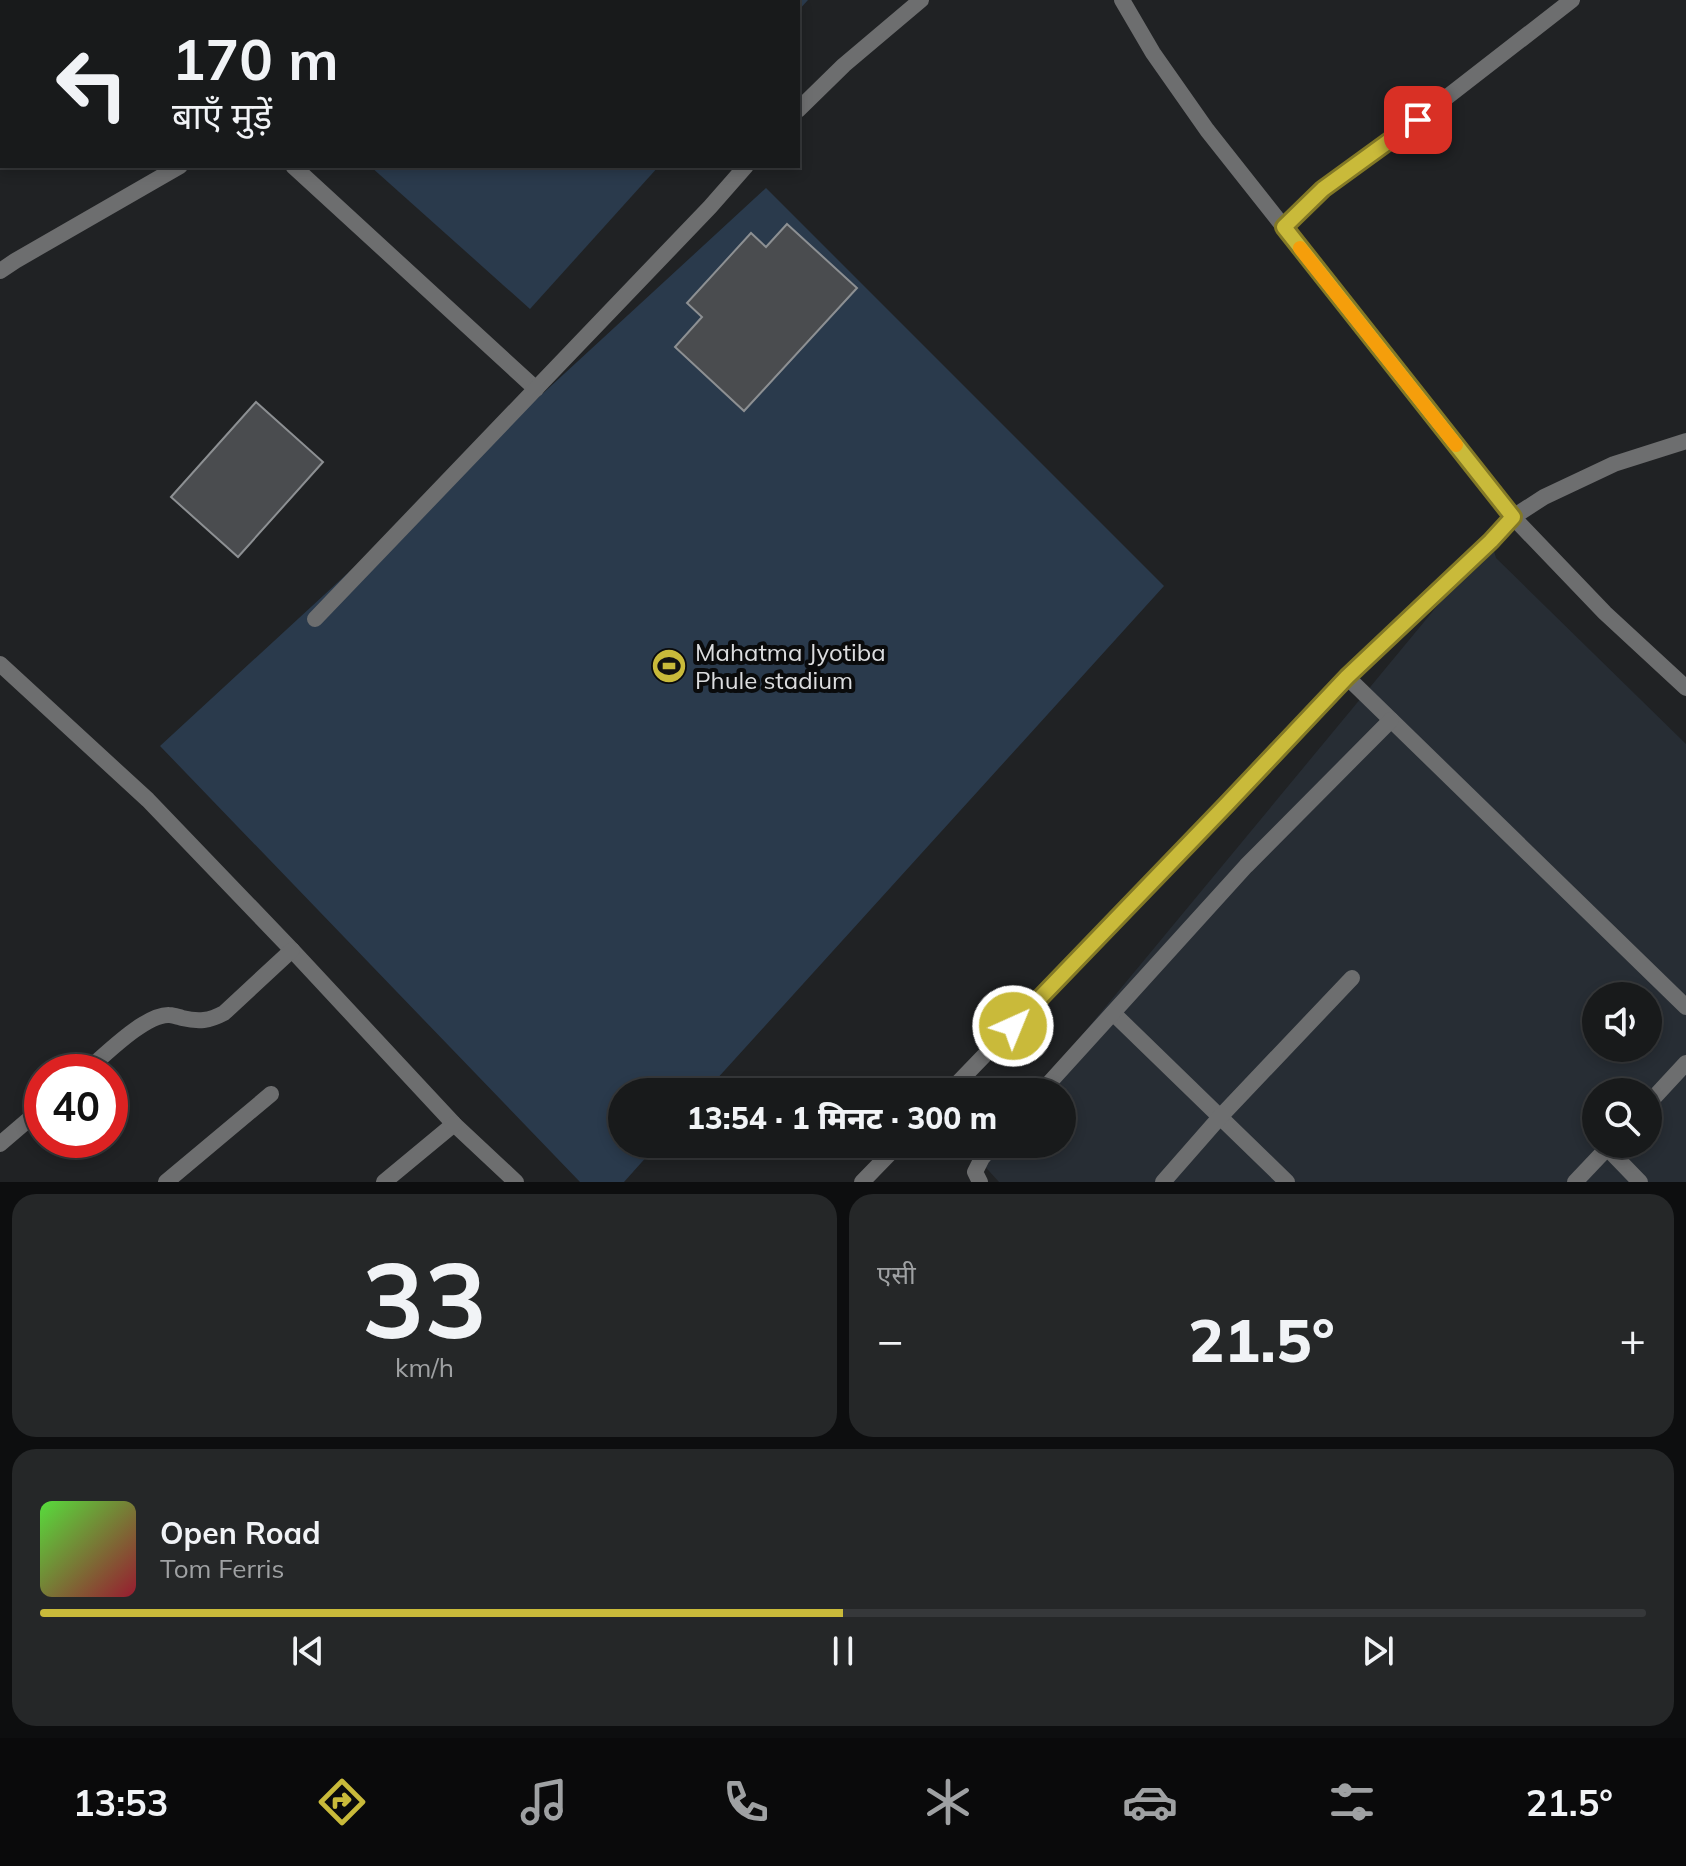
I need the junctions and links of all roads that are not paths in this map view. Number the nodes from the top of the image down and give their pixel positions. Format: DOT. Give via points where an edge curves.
graph roads {
  1 [pos="921,0"];
  2 [pos="1122,0"];
  3 [pos="1572,0"];
  4 [pos="800,108"];
  5 [pos="177,168"];
  6 [pos="295,168"];
  7 [pos="744,168"];
  8 [pos="1284,227"];
  9 [pos="0,271"];
  10 [pos="536,389"];
  11 [pos="1686,441"];
  12 [pos="1513,517"];
  13 [pos="315,619"];
  14 [pos="0,664"];
  15 [pos="1347,677"];
  16 [pos="1686,688"];
  17 [pos="1391,720"];
  18 [pos="292,950"];
  19 [pos="1352,978"];
  20 [pos="1686,1007"];
  21 [pos="1113,1013"];
  22 [pos="106,1054"];
  23 [pos="1686,1063"];
  24 [pos="963,1078"];
  25 [pos="1054,1078"];
  26 [pos="1662,1089"];
  27 [pos="271,1094"];
  28 [pos="1220,1117"];
  29 [pos="24,1123"];
  30 [pos="454,1124"];
  31 [pos="0,1144"];
  32 [pos="885,1158"];
  33 [pos="982,1158"];
  34 [pos="1598,1158"];
  35 [pos="1619,1158"];
  36 [pos="166,1182"];
  37 [pos="384,1182"];
  38 [pos="516,1182"];
  39 [pos="862,1182"];
  40 [pos="980,1182"];
  41 [pos="1163,1182"];
  42 [pos="1287,1182"];
  43 [pos="1575,1182"];
  44 [pos="1640,1182"];
  1 -- 4 [label="street"];
  2 -- 8 [label="street" via="1207,130"];
  3 -- 8 [label="street" via="1323,189"];
  5 -- 9 [label="street"];
  6 -- 10 [label="street"];
  7 -- 10 [label="street"];
  8 -- 12 [label="street"];
  10 -- 13 [label="street"];
  11 -- 12 [label="street" via="1614,464"];
  12 -- 15 [label="street"];
  12 -- 16 [label="street"];
  14 -- 18 [label="street" via="148,800"];
  15 -- 17 [label="street"];
  15 -- 24 [label="street"];
  17 -- 20 [label="street"];
  17 -- 21 [label="street" via="1246,866"];
  18 -- 22 [label="street" via="224,1013 197,1022 157,1017"];
  18 -- 30 [label="street"];
  19 -- 28 [label="street"];
  21 -- 25 [label="street"];
  21 -- 28 [label="street"];
  23 -- 26 [label="street"];
  27 -- 36 [label="street"];
  28 -- 41 [label="street"];
  28 -- 42 [label="street"];
  29 -- 31 [label="street"];
  30 -- 37 [label="street"];
  30 -- 38 [label="street"];
  32 -- 39 [label="street"];
  33 -- 40 [label="street" via="975,1172"];
  34 -- 43 [label="street"];
  35 -- 44 [label="street"];
}
